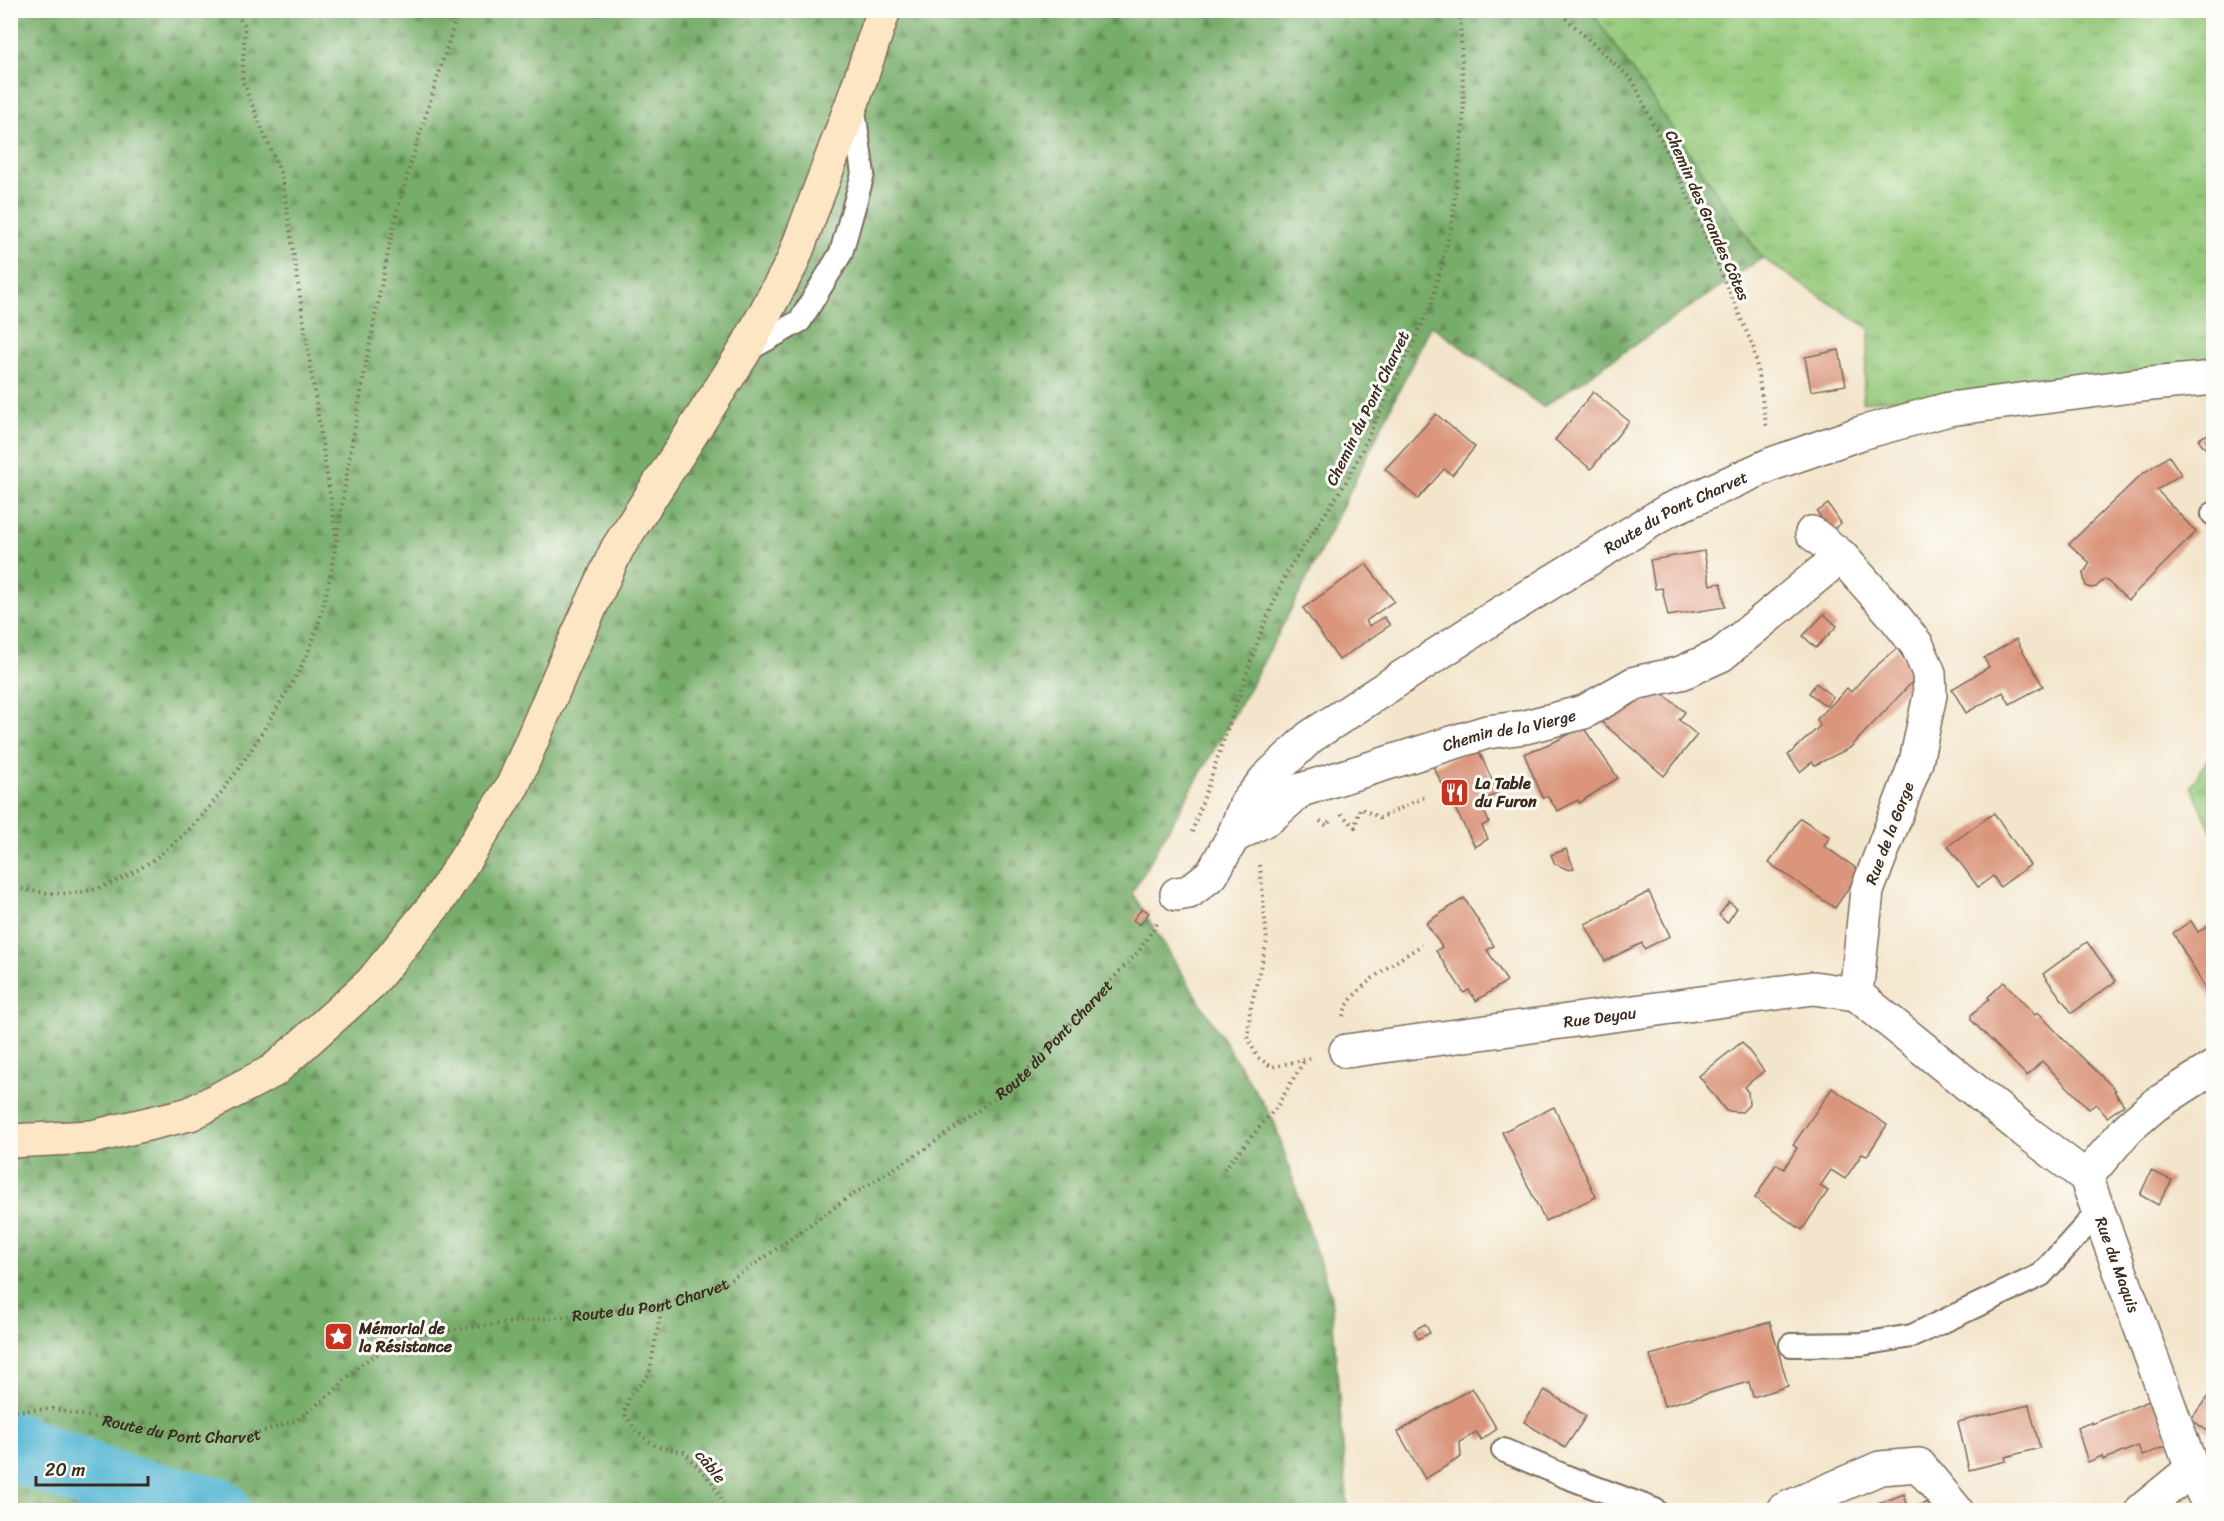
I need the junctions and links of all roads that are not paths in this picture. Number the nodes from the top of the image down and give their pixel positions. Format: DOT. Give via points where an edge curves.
graph roads {
  1 [pos="884,10"];
  2 [pos="2214,378"];
  3 [pos="1812,532"];
  4 [pos="1841,556"];
  5 [pos="1233,837"];
  6 [pos="1177,894"];
  7 [pos="1856,994"];
  8 [pos="1346,1051"];
  9 [pos="2214,1067"];
  10 [pos="10,1141"];
  11 [pos="2086,1177"];
  12 [pos="2098,1212"];
  13 [pos="1791,1345"];
  14 [pos="1503,1450"];
  15 [pos="2192,1469"];
  16 [pos="1655,1510"];
  17 [pos="1783,1510"];
  18 [pos="1956,1510"];
  19 [pos="2142,1510"];
  20 [pos="2211,1510"];
  1 -- 10 [label="main road" via="792,263 744,352 617,549 513,785 438,901 371,982 273,1071 190,1114 92,1137"];
  2 -- 5 [label="street, Route du Pont Charvet" via="1949,409 1861,433 1772,464 1669,510 1310,737 1246,804"];
  3 -- 4 [label="street, Rue de la Gorge"];
  4 -- 5 [label="street, Chemin de la Vierge" via="1721,655 1681,673 1635,683 1584,712 1487,732 1301,790 1270,817"];
  4 -- 7 [label="street, Rue de la Gorge" via="1917,645 1929,673 1930,695 1916,762 1867,891"];
  5 -- 6 [label="street" via="1212,874 1189,892"];
  7 -- 8 [label="street, Rue Deyau" via="1814,988"];
  7 -- 11 [label="street"];
  9 -- 11 [label="street" via="2155,1105 2128,1128"];
  11 -- 12 [label="street, Rue du Maquis"];
  12 -- 13 [label="lane" via="2041,1275 1912,1335 1862,1344"];
  12 -- 15 [label="street, Rue du Maquis"];
  14 -- 16 [label="lane"];
  15 -- 19 [label="street"];
  15 -- 20 [label="street, Rue du Maquis"];
  17 -- 18 [label="street" via="1880,1468 1919,1465"];
}
